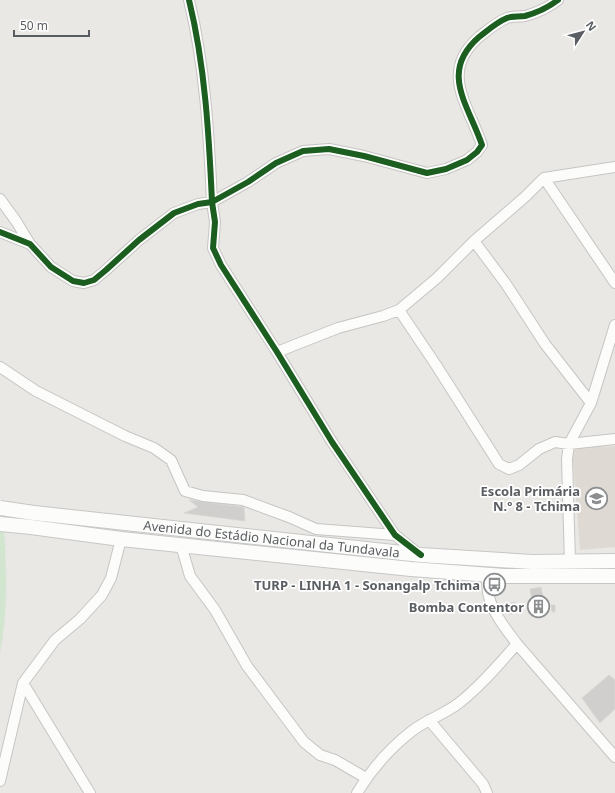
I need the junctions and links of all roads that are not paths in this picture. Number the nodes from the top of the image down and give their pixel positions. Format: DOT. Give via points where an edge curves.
graph roads {
  1 [pos="189,0"];
  2 [pos="558,0"];
  3 [pos="615,167"];
  4 [pos="544,178"];
  5 [pos="0,199"];
  6 [pos="212,202"];
  7 [pos="0,232"];
  8 [pos="474,241"];
  9 [pos="30,244"];
  10 [pos="615,282"];
  11 [pos="399,310"];
  12 [pos="615,325"];
  13 [pos="277,352"];
  14 [pos="0,366"];
  15 [pos="591,403"];
  16 [pos="615,439"];
  17 [pos="569,444"];
  18 [pos="0,508"];
  19 [pos="0,524"];
  20 [pos="395,536"];
  21 [pos="121,539"];
  22 [pos="181,545"];
  23 [pos="421,555"];
  24 [pos="615,561"];
  25 [pos="570,562"];
  26 [pos="487,575"];
  27 [pos="615,576"];
  28 [pos="517,644"];
  29 [pos="23,683"];
  30 [pos="429,720"];
  31 [pos="615,757"];
  32 [pos="366,778"];
  33 [pos="0,782"];
  34 [pos="90,793"];
  35 [pos="357,793"];
  36 [pos="487,793"];
  1 -- 6 [label="street" via="206,103"];
  2 -- 6 [label="street" via="526,16 508,18 490,28 472,43 460,62 458,78 461,91 482,145 478,152 467,160 446,169 427,173 329,149 302,151 276,163"];
  3 -- 4 [label="street"];
  4 -- 8 [label="street"];
  4 -- 10 [label="street"];
  5 -- 9 [label="street"];
  6 -- 9 [label="street" via="174,213 94,280 84,283 72,281 51,267"];
  6 -- 13 [label="street" via="215,222 213,248 221,265"];
  7 -- 9 [label="street"];
  8 -- 11 [label="street" via="437,278"];
  8 -- 15 [label="street" via="545,344"];
  11 -- 13 [label="street" via="338,328"];
  11 -- 17 [label="street" via="499,464 509,469 519,466 539,449 556,442"];
  12 -- 15 [label="street"];
  13 -- 20 [label="street" via="332,442"];
  14 -- 20 [label="street" via="36,391 154,448 170,460 185,491 203,496 243,500 316,529"];
  15 -- 17 [label="street"];
  16 -- 17 [label="street"];
  17 -- 25 [label="street" via="567,459"];
  18 -- 23 [label="street, Avenida do Estádio Nacional da Tundavala, bridge"];
  19 -- 21 [label="street, Avenida do Estádio Nacional da Tundavala, bridge"];
  20 -- 23 [label="street"];
  21 -- 22 [label="street, Avenida do Estádio Nacional da Tundavala"];
  21 -- 29 [label="street" via="111,578 102,595 80,619 55,640"];
  22 -- 26 [label="street, Avenida do Estádio Nacional da Tundavala"];
  22 -- 32 [label="street" via="190,576 215,610 247,666 304,742 320,755 335,760"];
  23 -- 25 [label="street, Avenida do Estádio Nacional da Tundavala" via="500,561"];
  24 -- 25 [label="street, Avenida do Estádio Nacional da Tundavala"];
  26 -- 27 [label="street, Avenida do Estádio Nacional da Tundavala"];
  26 -- 28 [label="street" via="489,596 495,612"];
  28 -- 30 [label="street" via="458,704"];
  28 -- 31 [label="street"];
  29 -- 33 [label="street"];
  29 -- 34 [label="street"];
  30 -- 32 [label="street" via="412,731 388,753"];
  30 -- 36 [label="street" via="483,784"];
  32 -- 35 [label="street"];
}
